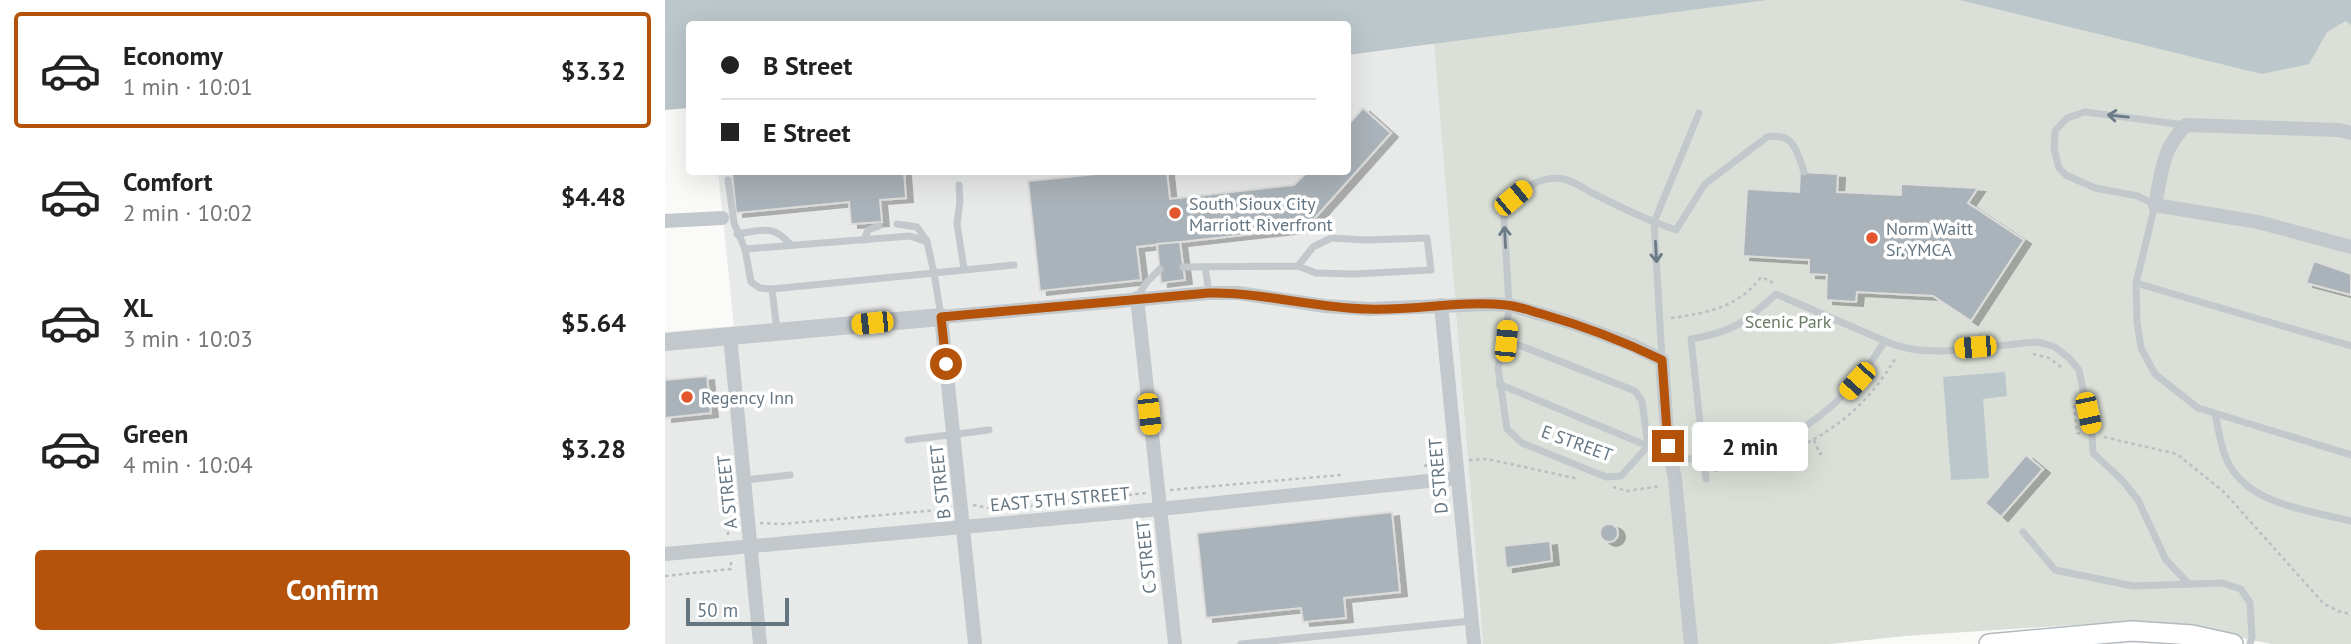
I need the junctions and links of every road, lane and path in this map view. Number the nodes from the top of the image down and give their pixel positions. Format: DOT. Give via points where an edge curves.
graph roads {
  1 [pos="1699,113"];
  2 [pos="2186,125"];
  3 [pos="2351,133"];
  4 [pos="1804,172"];
  5 [pos="728,180"];
  6 [pos="959,185"];
  7 [pos="2155,205"];
  8 [pos="722,218"];
  9 [pos="665,221"];
  10 [pos="1654,222"];
  11 [pos="897,224"];
  12 [pos="879,226"];
  13 [pos="737,234"];
  14 [pos="864,240"];
  15 [pos="927,242"];
  16 [pos="791,245"];
  17 [pos="2351,247"];
  18 [pos="745,249"];
  19 [pos="1014,265"];
  20 [pos="1298,266"];
  21 [pos="1183,267"];
  22 [pos="1205,267"];
  23 [pos="1160,269"];
  24 [pos="964,270"];
  25 [pos="934,274"];
  26 [pos="2136,284"];
  27 [pos="772,289"];
  28 [pos="1209,293"];
  29 [pos="1137,298"];
  30 [pos="1441,305"];
  31 [pos="1509,305"];
  32 [pos="941,317"];
  33 [pos="777,332"];
  34 [pos="730,336"];
  35 [pos="1506,341"];
  36 [pos="1885,341"];
  37 [pos="665,342"];
  38 [pos="2351,346"];
  39 [pos="1662,360"];
  40 [pos="1499,384"];
  41 [pos="2215,414"];
  42 [pos="989,430"];
  43 [pos="954,434"];
  44 [pos="908,439"];
  45 [pos="1814,440"];
  46 [pos="1648,446"];
  47 [pos="1668,446"];
  48 [pos="1823,453"];
  49 [pos="2351,455"];
  50 [pos="1703,457"];
  51 [pos="1671,461"];
  52 [pos="790,475"];
  53 [pos="1457,478"];
  54 [pos="1706,479"];
  55 [pos="745,480"];
  56 [pos="953,508"];
  57 [pos="1160,509"];
  58 [pos="2351,521"];
  59 [pos="760,523"];
  60 [pos="739,525"];
  61 [pos="963,526"];
  62 [pos="2023,532"];
  63 [pos="729,541"];
  64 [pos="751,545"];
  65 [pos="665,554"];
  66 [pos="730,560"];
  67 [pos="665,576"];
  68 [pos="2189,584"];
  69 [pos="1471,621"];
  70 [pos="2115,638"];
  71 [pos="760,644"];
  72 [pos="975,644"];
  73 [pos="1175,644"];
  74 [pos="1241,644"];
  75 [pos="1474,644"];
  76 [pos="1691,644"];
  77 [pos="1999,644"];
  78 [pos="2233,644"];
  79 [pos="2250,644"];
  1 -- 10 [label="lane"];
  2 -- 3 [label="street"];
  2 -- 7 [label="street" via="2166,153"];
  2 -- 7 [label="lane, one-way" via="2085,112 2067,118 2055,131 2054,149 2066,175"];
  4 -- 10 [label="lane" via="1791,141 1767,137 1705,184 1676,230"];
  5 -- 13 [label="lane"];
  6 -- 24 [label="lane" via="957,224"];
  7 -- 17 [label="street" via="2258,222"];
  7 -- 26 [label="lane"];
  8 -- 9 [label="street"];
  31 -- 10 [label="lane, E STREET, one-way" via="1504,218 1524,189 1565,179"];
  10 -- 39 [label="lane, one-way"];
  11 -- 15 [label="lane" via="917,227"];
  12 -- 14 [label="lane" via="868,230"];
  13 -- 16 [label="lane" via="766,229 780,233"];
  13 -- 18 [label="lane"];
  14 -- 15 [label="lane" via="910,236"];
  14 -- 16 [label="lane"];
  15 -- 25 [label="lane"];
  16 -- 18 [label="lane"];
  18 -- 27 [label="lane" via="751,282"];
  19 -- 24 [label="lane"];
  20 -- 20 [label="lane" via="1341,274 1431,270 1427,238 1331,238 1313,247"];
  20 -- 22 [label="lane"];
  21 -- 22 [label="lane"];
  22 -- 28 [label="lane"];
  23 -- 29 [label="lane"];
  24 -- 25 [label="lane"];
  25 -- 27 [label="lane"];
  25 -- 32 [label="lane"];
  26 -- 38 [label="lane"];
  26 -- 41 [label="lane" via="2141,348 2155,374 2197,408"];
  27 -- 33 [label="lane"];
  28 -- 29 [label="street"];
  28 -- 30 [label="street" via="1369,309"];
  29 -- 32 [label="street"];
  29 -- 57 [label="street, C STREET"];
  30 -- 31 [label="street"];
  30 -- 53 [label="street, D STREET"];
  31 -- 35 [label="lane, E STREET"];
  31 -- 39 [label="street" via="1630,344"];
  32 -- 33 [label="street"];
  32 -- 43 [label="street, B STREET"];
  33 -- 34 [label="street"];
  34 -- 37 [label="street"];
  34 -- 55 [label="street, A STREET"];
  35 -- 40 [label="lane, E STREET" via="1498,367"];
  35 -- 46 [label="lane" via="1635,391 1642,401"];
  36 -- 50 [label="lane" via="1845,394 1795,433 1762,447"];
  36 -- 50 [label="lane" via="1776,294 1738,327 1691,339"];
  36 -- 68 [label="lane" via="1924,352 2038,342 2069,358 2079,370 2093,453 2138,500 2166,561"];
  39 -- 47 [label="street"];
  40 -- 46 [label="lane"];
  40 -- 46 [label="lane, E STREET" via="1507,429 1522,443 1582,469 1606,477 1621,476"];
  41 -- 49 [label="lane"];
  41 -- 58 [label="lane" via="2225,457 2244,484 2271,500"];
  42 -- 43 [label="lane"];
  43 -- 44 [label="lane"];
  43 -- 61 [label="street, B STREET"];
  45 -- 48 [label="path"];
  46 -- 47 [label="lane"];
  47 -- 51 [label="street"];
  50 -- 51 [label="lane"];
  50 -- 54 [label="lane"];
  51 -- 76 [label="street"];
  52 -- 55 [label="lane"];
  53 -- 57 [label="street, EAST 5TH STREET"];
  53 -- 69 [label="street, D STREET"];
  55 -- 64 [label="street, A STREET"];
  56 -- 59 [label="path"];
  57 -- 61 [label="street, EAST 5TH STREET"];
  57 -- 73 [label="street, C STREET"];
  60 -- 63 [label="path" via="728,525"];
  61 -- 64 [label="street, EAST 5TH STREET"];
  61 -- 72 [label="street, B STREET"];
  62 -- 68 [label="lane" via="2055,570 2133,586"];
  64 -- 65 [label="street, EAST 5TH STREET"];
  64 -- 71 [label="street, A STREET"];
  66 -- 67 [label="path" via="731,569"];
  68 -- 79 [label="lane" via="2222,583 2241,589 2250,603"];
  69 -- 74 [label="lane"];
  69 -- 75 [label="street, D STREET"];
  70 -- 77 [label="main road"];
  70 -- 78 [label="main road" via="2192,635"];
}
